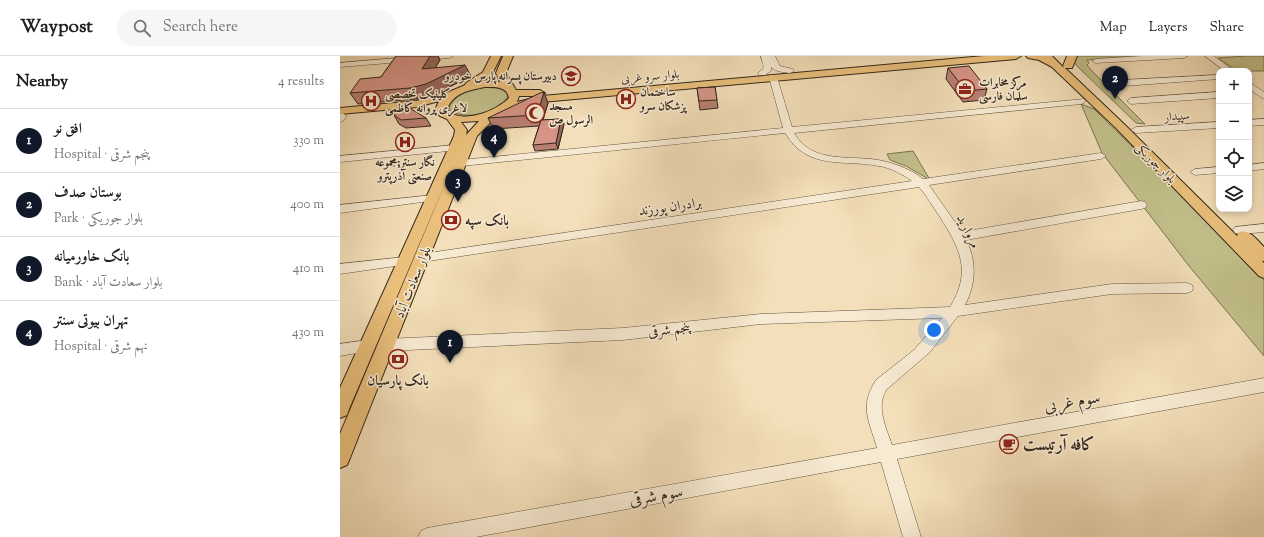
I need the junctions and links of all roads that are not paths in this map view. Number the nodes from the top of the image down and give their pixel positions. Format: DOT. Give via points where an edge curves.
graph roads {
  1 [pos="449,56"];
  2 [pos="496,56"];
  3 [pos="508,56"];
  4 [pos="765,56"];
  5 [pos="771,56"];
  6 [pos="966,56"];
  7 [pos="1016,56"];
  8 [pos="1031,56"];
  9 [pos="1046,56"];
  10 [pos="1184,56"];
  11 [pos="1210,56"];
  12 [pos="986,57"];
  13 [pos="1064,61"];
  14 [pos="1096,61"];
  15 [pos="340,65"];
  16 [pos="1226,68"];
  17 [pos="790,71"];
  18 [pos="501,73"];
  19 [pos="487,74"];
  20 [pos="768,75"];
  21 [pos="1216,77"];
  22 [pos="1164,81"];
  23 [pos="1123,83"];
  24 [pos="1252,87"];
  25 [pos="511,90"];
  26 [pos="459,92"];
  27 [pos="1252,94"];
  28 [pos="1262,95"];
  29 [pos="1216,96"];
  30 [pos="1183,98"];
  31 [pos="1081,101"];
  32 [pos="1131,101"];
  33 [pos="499,111"];
  34 [pos="340,116"];
  35 [pos="448,116"];
  36 [pos="1264,122"];
  37 [pos="1252,123"];
  38 [pos="1216,125"];
  39 [pos="788,130"];
  40 [pos="1136,130"];
  41 [pos="455,148"];
  42 [pos="1101,156"];
  43 [pos="340,159"];
  44 [pos="461,164"];
  45 [pos="1264,166"];
  46 [pos="1252,168"];
  47 [pos="1216,170"];
  48 [pos="1195,172"];
  49 [pos="923,183"];
  50 [pos="433,198"];
  51 [pos="1141,205"];
  52 [pos="340,209"];
  53 [pos="1264,228"];
  54 [pos="1239,230"];
  55 [pos="958,237"];
  56 [pos="422,240"];
  57 [pos="1264,256"];
  58 [pos="422,258"];
  59 [pos="405,261"];
  60 [pos="340,269"];
  61 [pos="1264,272"];
  62 [pos="1187,288"];
  63 [pos="952,312"];
  64 [pos="386,345"];
  65 [pos="368,346"];
  66 [pos="340,350"];
  67 [pos="1264,385"];
  68 [pos="340,409"];
  69 [pos="886,454"];
  70 [pos="340,458"];
  71 [pos="427,537"];
  72 [pos="912,537"];
  1 -- 15 [label="street"];
  2 -- 19 [label="main road"];
  3 -- 18 [label="main road"];
  4 -- 20 [label="street"];
  5 -- 17 [label="street" via="774,66"];
  6 -- 17 [label="main road, بلوار سرو غربی"];
  7 -- 12 [label="main road, بلوار سرو غربی"];
  8 -- 13 [label="main road"];
  9 -- 13 [label="main road, بلوار جوریکی"];
  10 -- 14 [label="street"];
  11 -- 16 [label="street"];
  12 -- 20 [label="main road, بلوار سرو غربی"];
  13 -- 40 [label="main road, بلوار جوریکی"];
  13 -- 61 [label="main road, بلوار جوریکی" via="1120,126"];
  17 -- 20 [label="main road, بلوار سرو غربی"];
  18 -- 19 [label="main road" via="491,77"];
  18 -- 25 [label="main road"];
  19 -- 26 [label="main road"];
  20 -- 25 [label="main road, بلوار سرو غربی" via="543,93"];
  20 -- 33 [label="main road, بلوار سرو غربی" via="542,99"];
  20 -- 39 [label="street, مروارید"];
  21 -- 22 [label="street"];
  22 -- 23 [label="street"];
  22 -- 30 [label="street"];
  24 -- 28 [label="street"];
  25 -- 26 [label="main road, بلوار سرو غربی" via="496,84 485,84"];
  25 -- 33 [label="main road, بلوار سعادت آباد" via="514,98"];
  26 -- 34 [label="main road" via="417,104"];
  26 -- 35 [label="main road" via="442,104 442,110"];
  27 -- 28 [label="street"];
  29 -- 30 [label="street"];
  30 -- 32 [label="street"];
  31 -- 39 [label="street"];
  33 -- 35 [label="main road, بلوار سرو غربی" via="471,119"];
  33 -- 44 [label="main road, بلوار سعادت آباد" via="472,135"];
  34 -- 35 [label="main road, بلوار سرو غربی" via="420,109 435,110"];
  35 -- 41 [label="main road, بلوار سعادت آباد" via="461,130"];
  36 -- 37 [label="street"];
  38 -- 40 [label="street, سپیدار"];
  39 -- 44 [label="street"];
  39 -- 49 [label="street, مروارید" via="799,147 814,155 884,164"];
  40 -- 54 [label="main road, بلوار جوریکی"];
  41 -- 43 [label="street"];
  41 -- 50 [label="main road, بلوار سعادت آباد"];
  42 -- 49 [label="street, برادران پورزند"];
  44 -- 56 [label="main road, بلوار سعادت آباد"];
  45 -- 46 [label="street"];
  47 -- 48 [label="street"];
  49 -- 55 [label="street, مروارید"];
  49 -- 58 [label="street, برادران پورزند"];
  50 -- 52 [label="street"];
  50 -- 56 [label="main road, بلوار سعادت آباد"];
  51 -- 55 [label="street"];
  53 -- 54 [label="street"];
  54 -- 57 [label="main road, بلوار جوریکی"];
  55 -- 63 [label="street, مروارید" via="967,258 968,273 963,296"];
  56 -- 58 [label="main road, بلوار سعادت آباد"];
  56 -- 59 [label="main road, بلوار سعادت آباد"];
  58 -- 64 [label="main road, بلوار سعادت آباد"];
  59 -- 60 [label="street"];
  59 -- 65 [label="main road, بلوار سعادت آباد"];
  62 -- 63 [label="street, پنجم شرقی" via="1112,289"];
  63 -- 64 [label="street, پنجم شرقی" via="761,319 623,334"];
  63 -- 69 [label="street, مروارید" via="920,354 889,378 877,391 873,409"];
  64 -- 70 [label="main road, بلوار سعادت آباد"];
  65 -- 66 [label="street"];
  65 -- 68 [label="main road, بلوار سعادت آباد"];
  67 -- 69 [label="street, سوم غربی"];
  69 -- 71 [label="street, سوم شرقی"];
  69 -- 72 [label="street, مروارید"];
}
